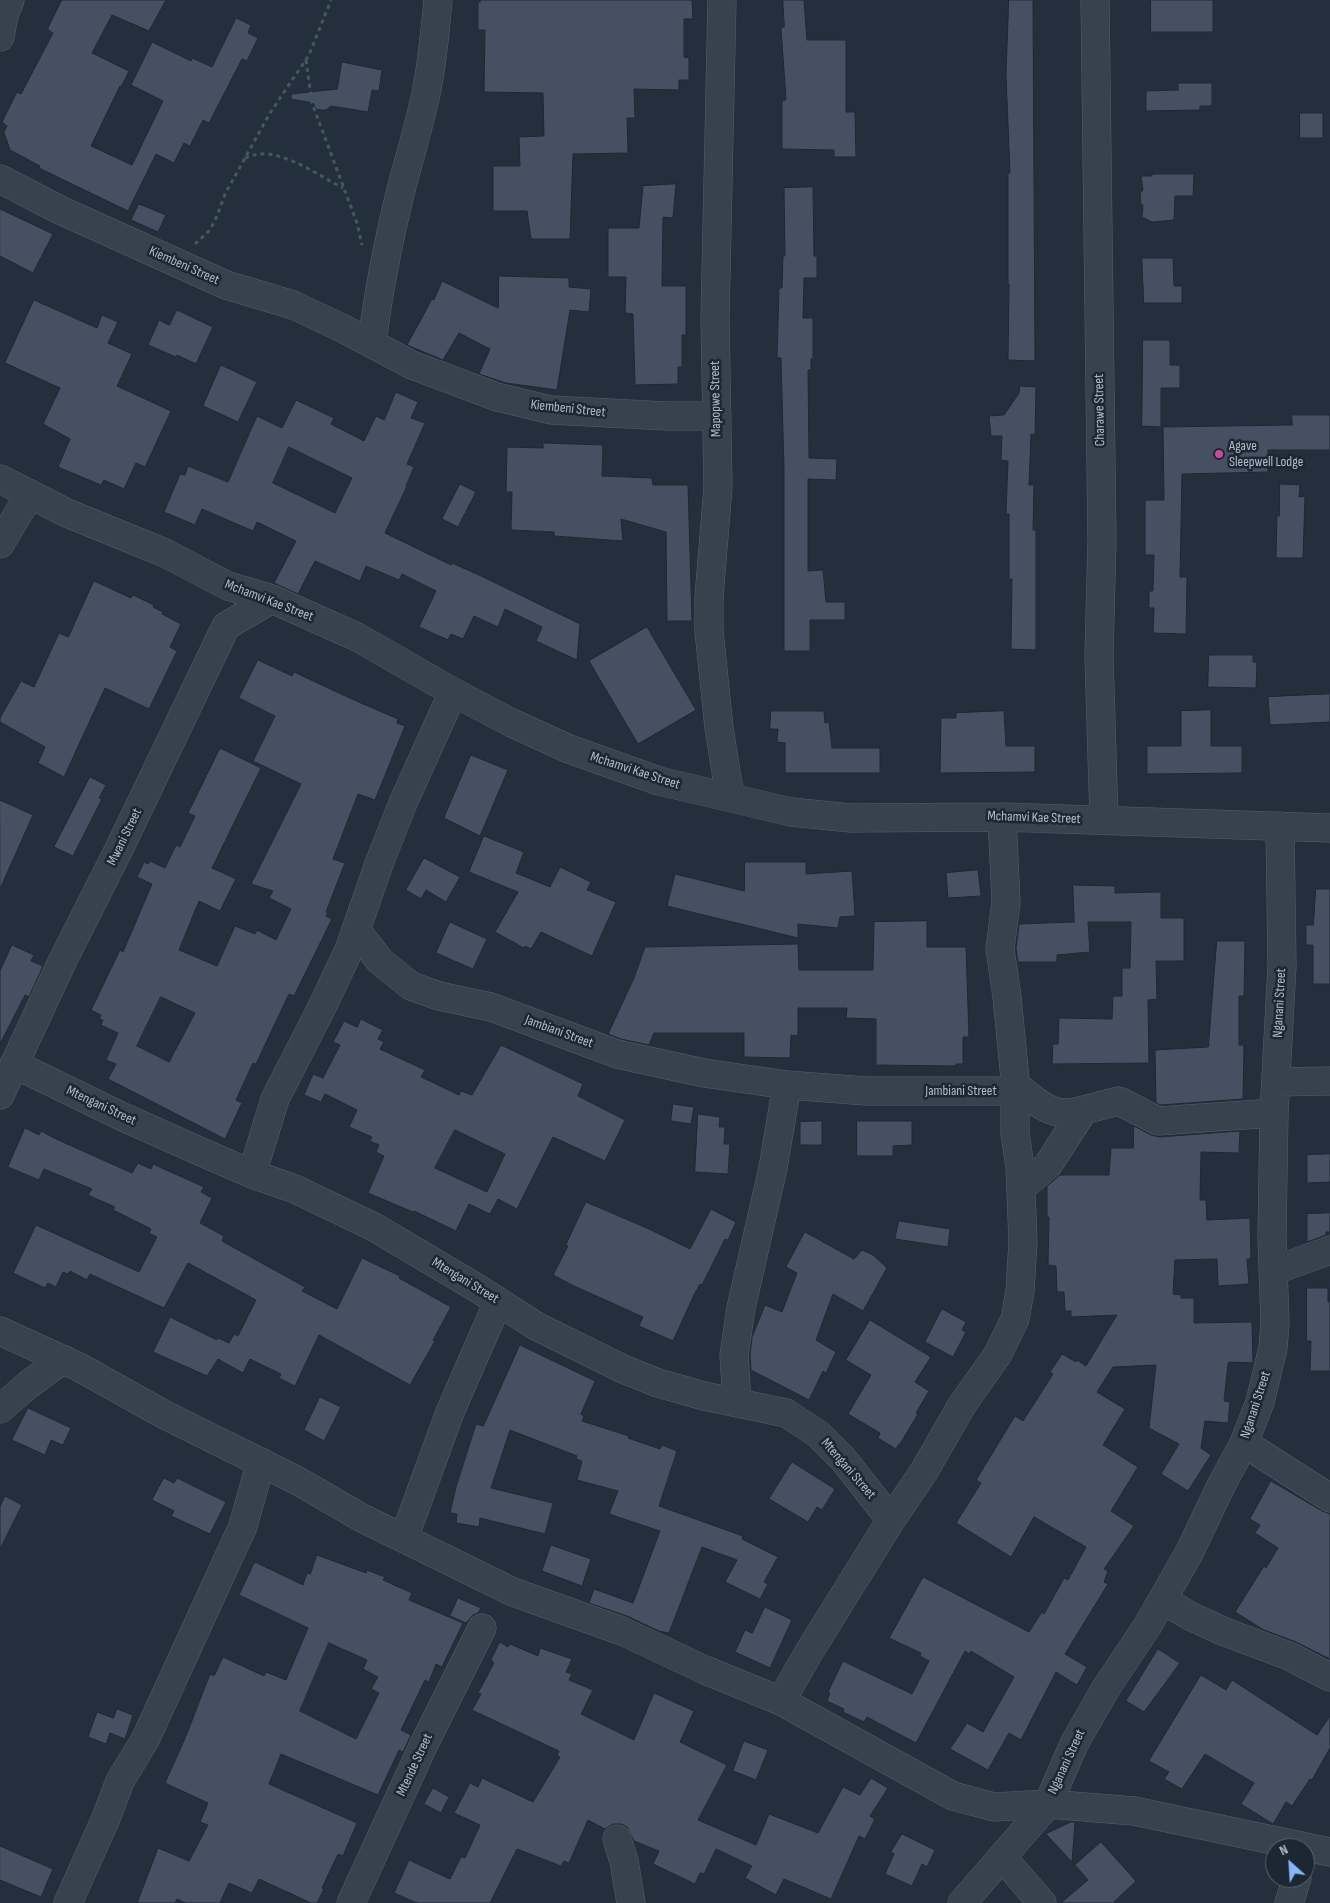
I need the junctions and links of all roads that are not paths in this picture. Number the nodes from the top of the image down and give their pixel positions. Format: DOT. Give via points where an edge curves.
graph roads {
  1 [pos="10,0"];
  2 [pos="438,0"];
  3 [pos="722,0"];
  4 [pos="1095,0"];
  5 [pos="0,37"];
  6 [pos="0,179"];
  7 [pos="372,344"];
  8 [pos="717,416"];
  9 [pos="0,480"];
  10 [pos="30,494"];
  11 [pos="0,544"];
  12 [pos="272,599"];
  13 [pos="453,692"];
  14 [pos="730,797"];
  15 [pos="1002,817"];
  16 [pos="1104,820"];
  17 [pos="1280,826"];
  18 [pos="1330,828"];
  19 [pos="356,930"];
  20 [pos="14,1064"];
  21 [pos="1330,1081"];
  22 [pos="1276,1082"];
  23 [pos="787,1086"];
  24 [pos="1015,1088"];
  25 [pos="0,1095"];
  26 [pos="1083,1111"];
  27 [pos="1274,1113"];
  28 [pos="252,1174"];
  29 [pos="1021,1188"];
  30 [pos="1330,1250"];
  31 [pos="1273,1271"];
  32 [pos="498,1302"];
  33 [pos="0,1331"];
  34 [pos="62,1360"];
  35 [pos="736,1403"];
  36 [pos="0,1409"];
  37 [pos="1244,1443"];
  38 [pos="261,1462"];
  39 [pos="1330,1498"];
  40 [pos="891,1520"];
  41 [pos="404,1538"];
  42 [pos="1163,1600"];
  43 [pos="482,1628"];
  44 [pos="1330,1677"];
  45 [pos="781,1701"];
  46 [pos="1048,1804"];
  47 [pos="617,1839"];
  48 [pos="1265,1839"];
  49 [pos="1002,1857"];
  50 [pos="1294,1888"];
  51 [pos="68,1903"];
  52 [pos="351,1903"];
  53 [pos="630,1903"];
  54 [pos="962,1903"];
  55 [pos="1042,1903"];
  56 [pos="1289,1903"];
  1 -- 5 [label="street"];
  2 -- 7 [label="street" via="426,97 376,305"];
  3 -- 8 [label="street, Mapopwe Street" via="715,320"];
  4 -- 16 [label="street, Charawe Street" via="1102,540 1098,656"];
  6 -- 7 [label="street, Kiembeni Street" via="60,210 226,285 293,305"];
  7 -- 8 [label="street, Kiembeni Street" via="412,365 497,397 544,409"];
  8 -- 14 [label="street, Mapopwe Street" via="718,487 709,597 710,631 719,728"];
  9 -- 10 [label="street, Mchamvi Kae Street"];
  10 -- 11 [label="street"];
  10 -- 12 [label="street, Mchamvi Kae Street" via="165,553 228,586"];
  12 -- 13 [label="street, Mchamvi Kae Street" via="357,636"];
  12 -- 20 [label="street, Mwani Street" via="226,626"];
  13 -- 14 [label="street, Mchamvi Kae Street" via="569,749 659,781"];
  13 -- 19 [label="street" via="403,803"];
  14 -- 15 [label="street, Mchamvi Kae Street" via="790,812 851,818"];
  15 -- 16 [label="street, Mchamvi Kae Street"];
  15 -- 24 [label="street" via="1006,902 1000,949 1008,997"];
  16 -- 17 [label="street, Mchamvi Kae Street"];
  17 -- 18 [label="street, Mchamvi Kae Street"];
  17 -- 22 [label="street, Nganani Street" via="1282,966"];
  19 -- 23 [label="street, Jambiani Street" via="380,960 411,986 491,1008 617,1054 704,1073"];
  19 -- 28 [label="street" via="321,1009 274,1099"];
  20 -- 25 [label="street, Mwani Street"];
  20 -- 28 [label="street, Mtengani Street"];
  21 -- 22 [label="street"];
  22 -- 27 [label="street, Nganani Street"];
  23 -- 24 [label="street, Jambiani Street" via="866,1091"];
  23 -- 35 [label="street" via="780,1136 741,1308 734,1355"];
  24 -- 26 [label="street" via="1053,1112"];
  24 -- 29 [label="street" via="1015,1133"];
  26 -- 27 [label="street" via="1119,1101 1158,1121"];
  26 -- 29 [label="street" via="1048,1165"];
  27 -- 31 [label="street, Nganani Street"];
  28 -- 32 [label="street, Mtengani Street" via="295,1189 374,1227"];
  29 -- 40 [label="street" via="1023,1242 1015,1319 998,1354 962,1405 923,1473"];
  30 -- 31 [label="street"];
  31 -- 37 [label="street, Nganani Street" via="1273,1348 1260,1402"];
  32 -- 35 [label="street, Mtengani Street" via="536,1326 658,1383"];
  32 -- 41 [label="street" via="450,1412"];
  33 -- 34 [label="street"];
  34 -- 36 [label="street"];
  34 -- 38 [label="street" via="79,1366 165,1416"];
  35 -- 40 [label="street, Mtengani Street" via="786,1414 818,1434 843,1459"];
  37 -- 39 [label="street"];
  37 -- 42 [label="street, Nganani Street"];
  38 -- 41 [label="street"];
  38 -- 51 [label="street" via="243,1526 144,1740 120,1781"];
  40 -- 45 [label="street"];
  41 -- 45 [label="street" via="513,1592 622,1631"];
  42 -- 44 [label="street" via="1190,1616 1289,1656"];
  42 -- 46 [label="street, Nganani Street" via="1074,1744"];
  43 -- 52 [label="street, Mtende Street"];
  45 -- 46 [label="street" via="953,1796 994,1807"];
  46 -- 48 [label="street" via="1134,1811"];
  46 -- 49 [label="street, Nganani Street"];
  47 -- 53 [label="street"];
  49 -- 54 [label="street, Nganani Street"];
  49 -- 55 [label="street"];
  50 -- 56 [label="street"];
}
